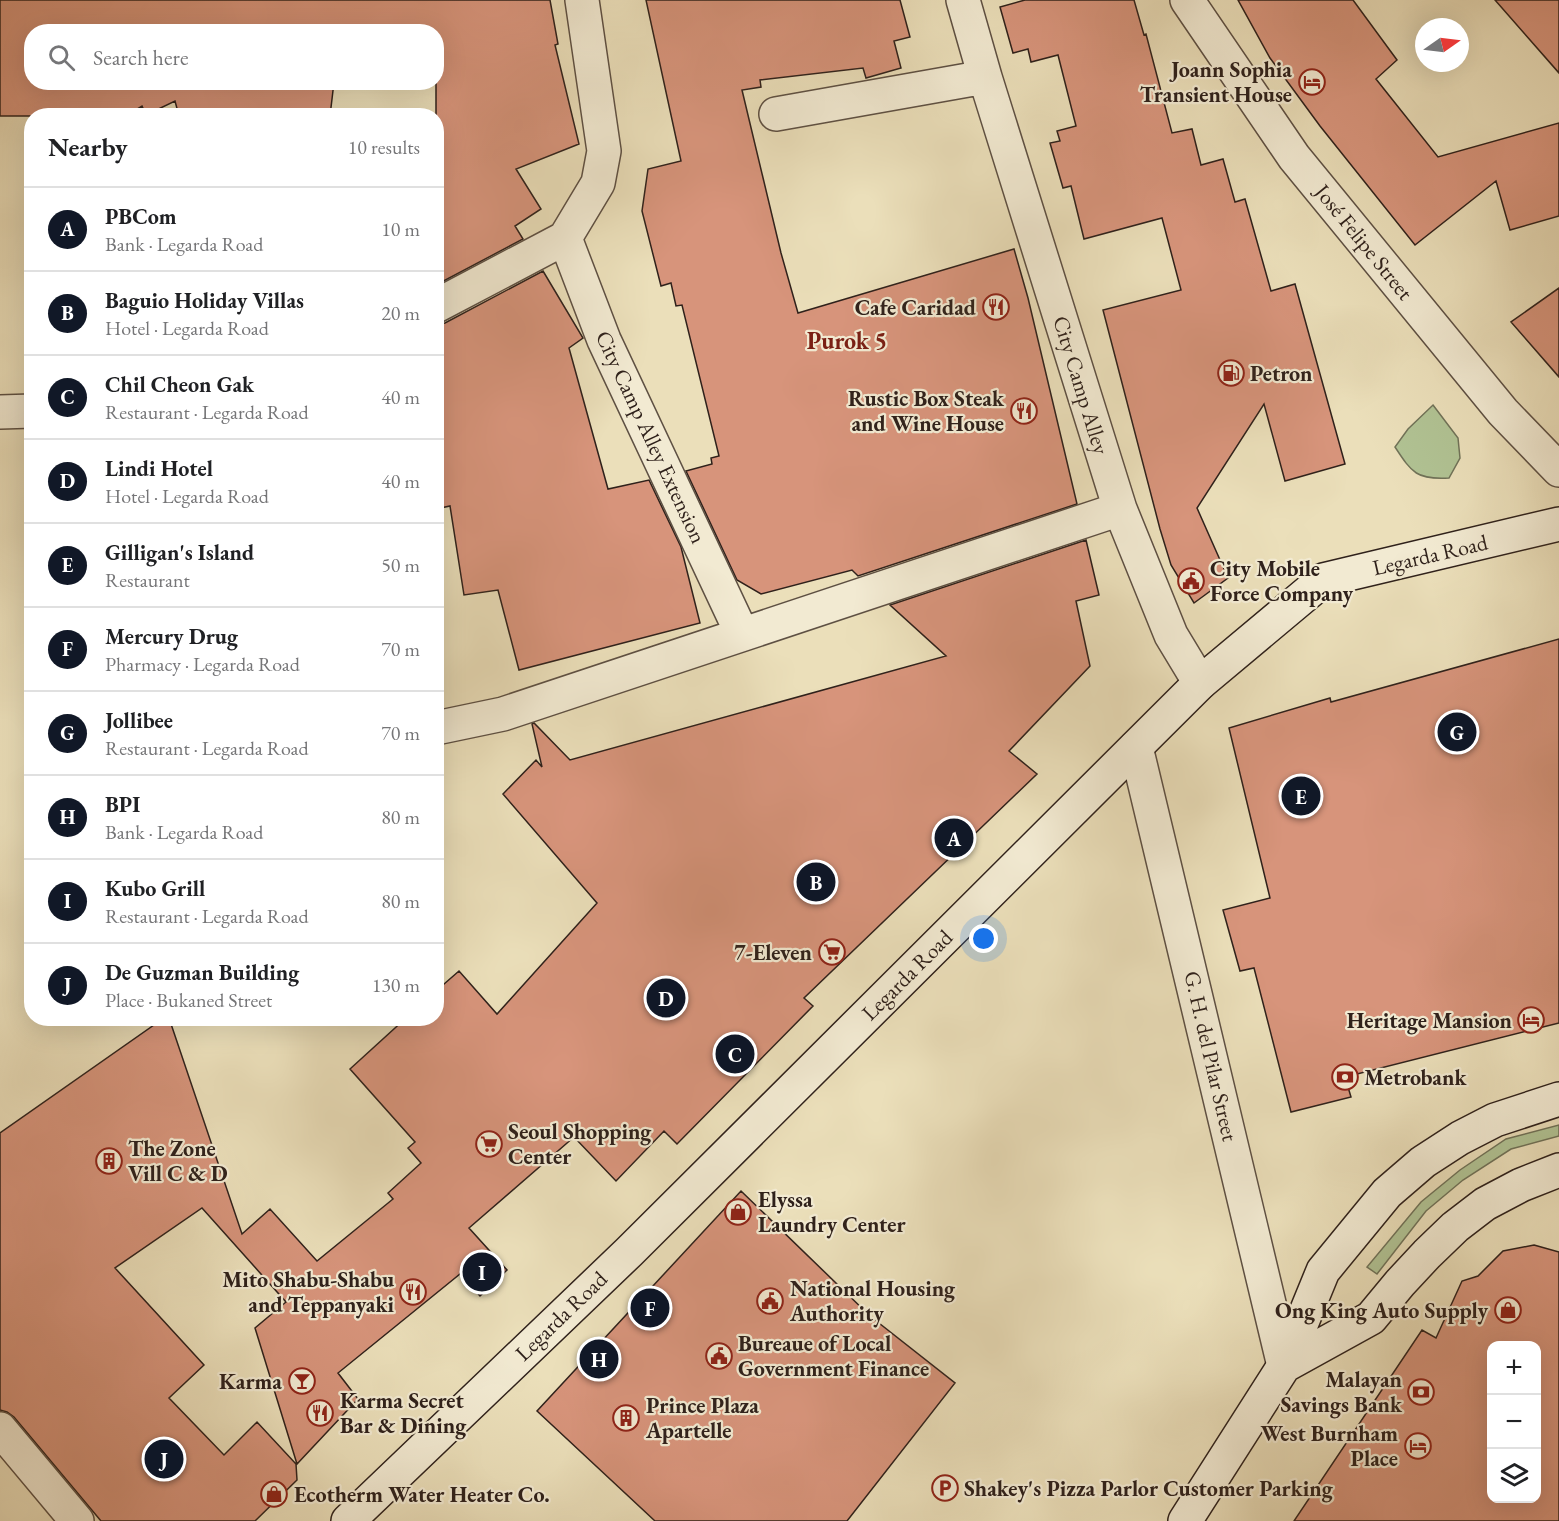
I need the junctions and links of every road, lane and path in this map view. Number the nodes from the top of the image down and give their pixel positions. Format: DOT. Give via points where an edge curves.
graph roads {
  1 [pos="582,0"];
  2 [pos="963,0"];
  3 [pos="1187,0"];
  4 [pos="985,77"];
  5 [pos="776,114"];
  6 [pos="565,238"];
  7 [pos="444,302"];
  8 [pos="24,411"];
  9 [pos="0,412"];
  10 [pos="1559,470"];
  11 [pos="1120,509"];
  12 [pos="1559,524"];
  13 [pos="742,634"];
  14 [pos="1200,683"];
  15 [pos="444,726"];
  16 [pos="1136,747"];
  17 [pos="1559,1099"];
  18 [pos="1559,1170"];
  19 [pos="1284,1366"];
  20 [pos="0,1429"];
  21 [pos="77,1521"];
  22 [pos="348,1521"];
  23 [pos="1185,1521"];
  1 -- 6 [label="street" via="604,151 598,183"];
  2 -- 4 [label="street, City Camp Alley"];
  3 -- 10 [label="street, José Felipe Street" via="1294,157 1503,412"];
  4 -- 5 [label="street"];
  4 -- 11 [label="street, City Camp Alley"];
  6 -- 7 [label="street"];
  6 -- 13 [label="street, City Camp Alley Extension" via="604,340"];
  8 -- 9 [label="street"];
  11 -- 13 [label="street"];
  11 -- 14 [label="street, City Camp Alley" via="1171,635"];
  12 -- 14 [label="street, Legarda Road" via="1323,580"];
  13 -- 15 [label="street" via="503,714"];
  14 -- 16 [label="street, Legarda Road"];
  16 -- 19 [label="street, G. H. del Pilar Street"];
  16 -- 22 [label="street, Legarda Road" via="629,1252"];
  17 -- 19 [label="street" via="1495,1120 1460,1138 1423,1162 1387,1193 1323,1271"];
  18 -- 19 [label="street" via="1485,1204 1427,1254 1371,1318"];
  19 -- 23 [label="street"];
  20 -- 21 [label="street"];
}
